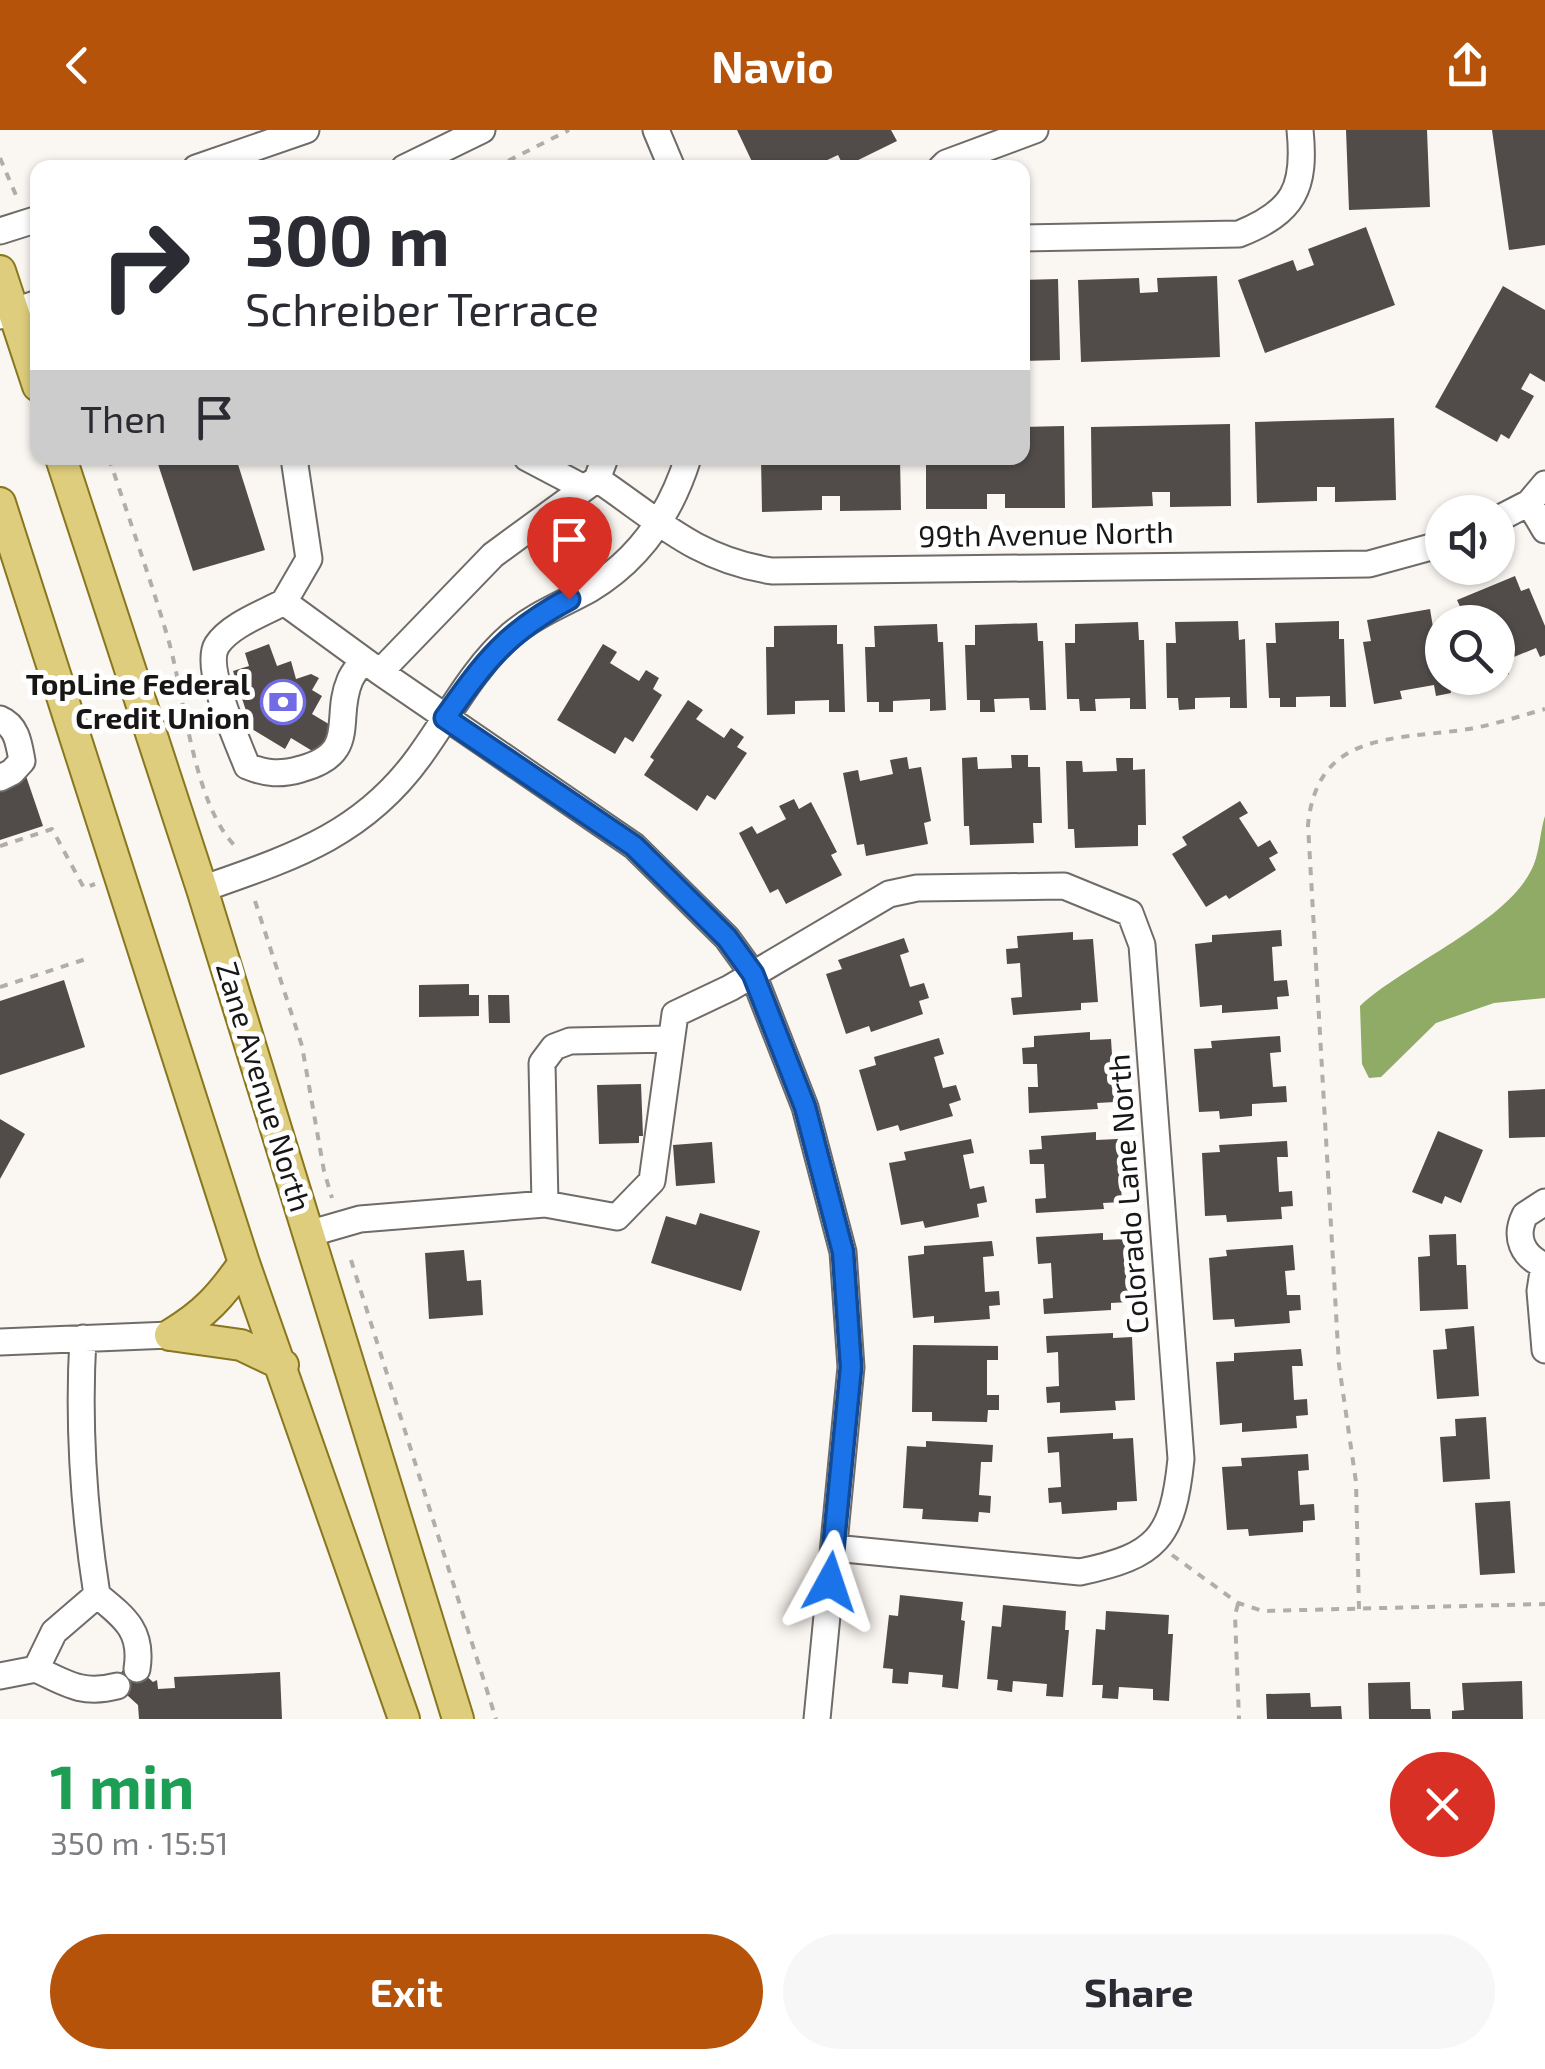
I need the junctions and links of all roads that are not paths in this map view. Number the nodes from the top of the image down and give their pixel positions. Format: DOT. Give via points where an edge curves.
graph roads {
  1 [pos="306,130"];
  2 [pos="482,130"];
  3 [pos="656,130"];
  4 [pos="1035,130"];
  5 [pos="1300,130"];
  6 [pos="219,160"];
  7 [pos="420,160"];
  8 [pos="669,160"];
  9 [pos="952,160"];
  10 [pos="30,222"];
  11 [pos="0,231"];
  12 [pos="1030,238"];
  13 [pos="0,271"];
  14 [pos="17,311"];
  15 [pos="30,357"];
  16 [pos="63,465"];
  17 [pos="295,465"];
  18 [pos="555,465"];
  19 [pos="686,465"];
  20 [pos="595,475"];
  21 [pos="1537,494"];
  22 [pos="0,503"];
  23 [pos="1515,508"];
  24 [pos="658,524"];
  25 [pos="1545,530"];
  26 [pos="1425,549"];
  27 [pos="284,602"];
  28 [pos="371,666"];
  29 [pos="0,718"];
  30 [pos="445,718"];
  31 [pos="0,778"];
  32 [pos="202,889"];
  33 [pos="753,974"];
  34 [pos="672,1039"];
  35 [pos="1545,1202"];
  36 [pos="545,1204"];
  37 [pos="308,1234"];
  38 [pos="244,1263"];
  39 [pos="1544,1266"];
  40 [pos="170,1335"];
  41 [pos="83,1338"];
  42 [pos="0,1342"];
  43 [pos="1545,1350"];
  44 [pos="283,1365"];
  45 [pos="834,1548"];
  46 [pos="97,1595"];
  47 [pos="36,1668"];
  48 [pos="137,1669"];
  49 [pos="0,1676"];
  50 [pos="117,1686"];
  51 [pos="404,1719"];
  52 [pos="458,1719"];
  53 [pos="817,1719"];
  1 -- 6 [label="street"];
  2 -- 7 [label="street"];
  3 -- 8 [label="street"];
  4 -- 9 [label="street"];
  5 -- 12 [label="street" via="1304,165 1290,201 1269,222 1240,234"];
  10 -- 11 [label="street"];
  13 -- 14 [label="main road"];
  14 -- 15 [label="main road"];
  16 -- 32 [label="main road, Zane Avenue North"];
  17 -- 27 [label="street" via="309,558"];
  18 -- 20 [label="street, 99th Avenue North"];
  19 -- 24 [label="street"];
  20 -- 24 [label="street, 99th Avenue North"];
  20 -- 28 [label="street"];
  21 -- 23 [label="street"];
  21 -- 25 [label="street"];
  22 -- 38 [label="main road"];
  24 -- 26 [label="street, 99th Avenue North" via="715,558 772,570 1370,564"];
  24 -- 30 [label="street" via="605,578 513,633"];
  27 -- 28 [label="street"];
  27 -- 28 [label="street" via="242,624 217,644 213,658 247,766 278,774 316,765 334,752 349,682"];
  28 -- 30 [label="street"];
  29 -- 31 [label="street" via="17,734 22,761"];
  30 -- 32 [label="street" via="394,788 354,824"];
  30 -- 33 [label="street" via="634,846 727,938"];
  32 -- 37 [label="main road, Zane Avenue North"];
  33 -- 34 [label="street, Colorado Lane North" via="675,1014"];
  33 -- 45 [label="street" via="805,1107 843,1252 851,1367"];
  33 -- 45 [label="street, Colorado Lane North" via="864,906 917,888 1064,886 1130,913 1142,945 1182,1459 1168,1521 1144,1552 1080,1572"];
  34 -- 36 [label="street" via="652,1181 617,1217"];
  34 -- 36 [label="street" via="554,1047 542,1063"];
  35 -- 39 [label="street" via="1525,1215 1519,1235 1526,1254"];
  36 -- 37 [label="street" via="360,1219"];
  37 -- 52 [label="main road, Zane Avenue North"];
  38 -- 40 [label="main road" via="219,1300"];
  38 -- 44 [label="main road"];
  39 -- 43 [label="street"];
  40 -- 41 [label="street"];
  40 -- 44 [label="main road" via="241,1345"];
  41 -- 42 [label="street"];
  41 -- 46 [label="street" via="81,1398"];
  44 -- 51 [label="main road"];
  45 -- 53 [label="street"];
  46 -- 47 [label="street" via="54,1632"];
  46 -- 48 [label="street" via="134,1633"];
  47 -- 49 [label="street"];
  47 -- 50 [label="street" via="95,1692"];
}
